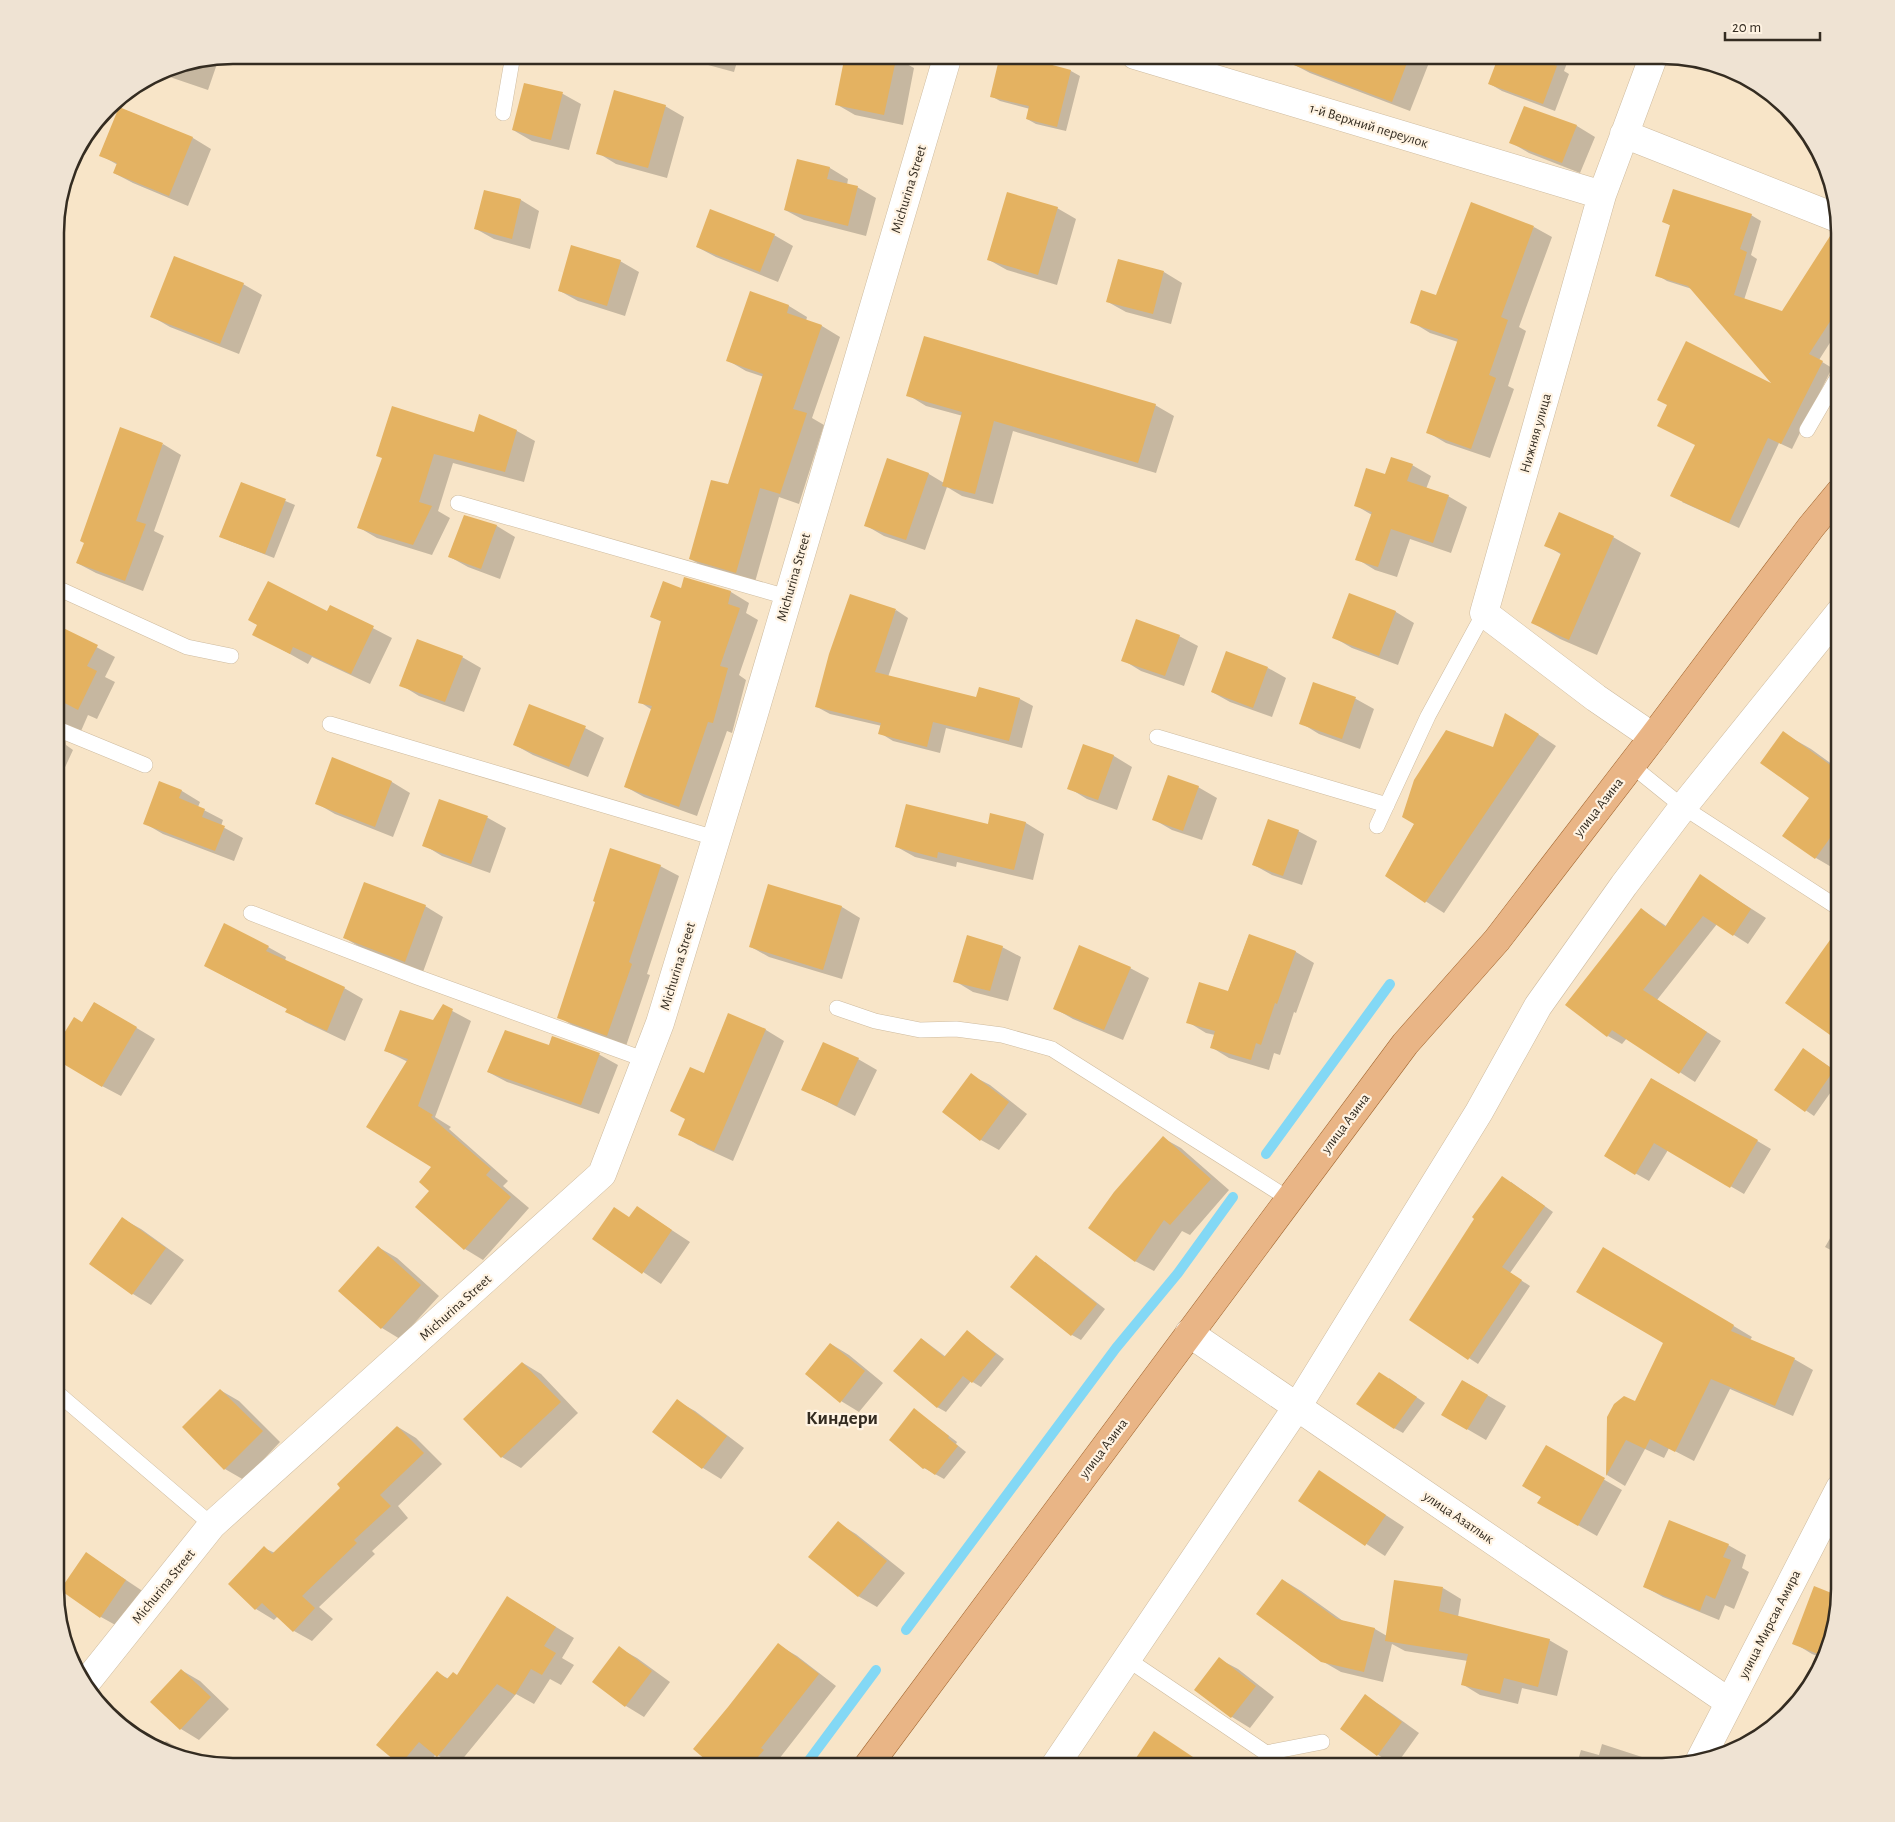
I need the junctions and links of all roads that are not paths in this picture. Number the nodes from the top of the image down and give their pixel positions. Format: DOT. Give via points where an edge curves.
graph roads {
  1 [pos="511,64"];
  2 [pos="945,64"];
  3 [pos="1165,64"];
  4 [pos="1651,64"];
  5 [pos="503,113"];
  6 [pos="1624,134"];
  7 [pos="1602,196"];
  8 [pos="1830,215"];
  9 [pos="1831,389"];
  10 [pos="1807,430"];
  11 [pos="458,502"];
  12 [pos="1831,503"];
  13 [pos="64,591"];
  14 [pos="787,597"];
  15 [pos="1484,614"];
  16 [pos="1831,623"];
  17 [pos="231,656"];
  18 [pos="330,724"];
  19 [pos="64,732"];
  20 [pos="1156,737"];
  21 [pos="1653,737"];
  22 [pos="145,765"];
  23 [pos="1631,765"];
  24 [pos="1386,805"];
  25 [pos="1683,808"];
  26 [pos="1377,826"];
  27 [pos="716,838"];
  28 [pos="1831,903"];
  29 [pos="251,913"];
  30 [pos="836,1008"];
  31 [pos="646,1060"];
  32 [pos="1289,1199"];
  33 [pos="1189,1333"];
  34 [pos="64,1399"];
  35 [pos="1297,1407"];
  36 [pos="1831,1505"];
  37 [pos="212,1525"];
  38 [pos="1127,1659"];
  39 [pos="89,1679"];
  40 [pos="1729,1702"];
  41 [pos="1322,1742"];
  42 [pos="1704,1752"];
  43 [pos="874,1758"];
  44 [pos="1060,1758"];
  1 -- 5 [label="lane"];
  2 -- 14 [label="street, Michurina Street"];
  3 -- 7 [label="street, 1-й Верхний переулок"];
  4 -- 6 [label="street, Нижняя улица"];
  6 -- 7 [label="street, Нижняя улица"];
  6 -- 8 [label="street"];
  7 -- 15 [label="street, Нижняя улица"];
  9 -- 10 [label="lane"];
  11 -- 14 [label="lane"];
  12 -- 21 [label="main road, улица Азина"];
  13 -- 17 [label="lane" via="187,647"];
  14 -- 27 [label="street, Michurina Street"];
  15 -- 21 [label="street"];
  15 -- 24 [label="lane" via="1428,716"];
  16 -- 25 [label="street"];
  18 -- 27 [label="lane"];
  19 -- 22 [label="lane"];
  20 -- 24 [label="lane"];
  21 -- 23 [label="main road, улица Азина"];
  23 -- 25 [label="lane"];
  23 -- 32 [label="main road, улица Азина" via="1497,940 1405,1044"];
  24 -- 26 [label="lane"];
  25 -- 28 [label="lane"];
  25 -- 35 [label="street" via="1538,1006 1479,1112"];
  27 -- 31 [label="street, Michurina Street" via="660,1024"];
  29 -- 31 [label="lane" via="417,978"];
  30 -- 32 [label="lane" via="875,1021 920,1030 956,1029 1002,1034 1052,1049"];
  31 -- 37 [label="street, Michurina Street" via="602,1174"];
  32 -- 33 [label="main road, улица Азина"];
  33 -- 35 [label="street, улица Азатлык"];
  33 -- 43 [label="main road, улица Азина"];
  34 -- 37 [label="lane"];
  35 -- 38 [label="street"];
  35 -- 40 [label="street, улица Азатлык"];
  36 -- 40 [label="street, улица Мирсая Амира"];
  37 -- 39 [label="street, Michurina Street"];
  38 -- 41 [label="lane" via="1266,1753"];
  38 -- 44 [label="street"];
  40 -- 42 [label="street, улица Мирсая Амира"];
}
